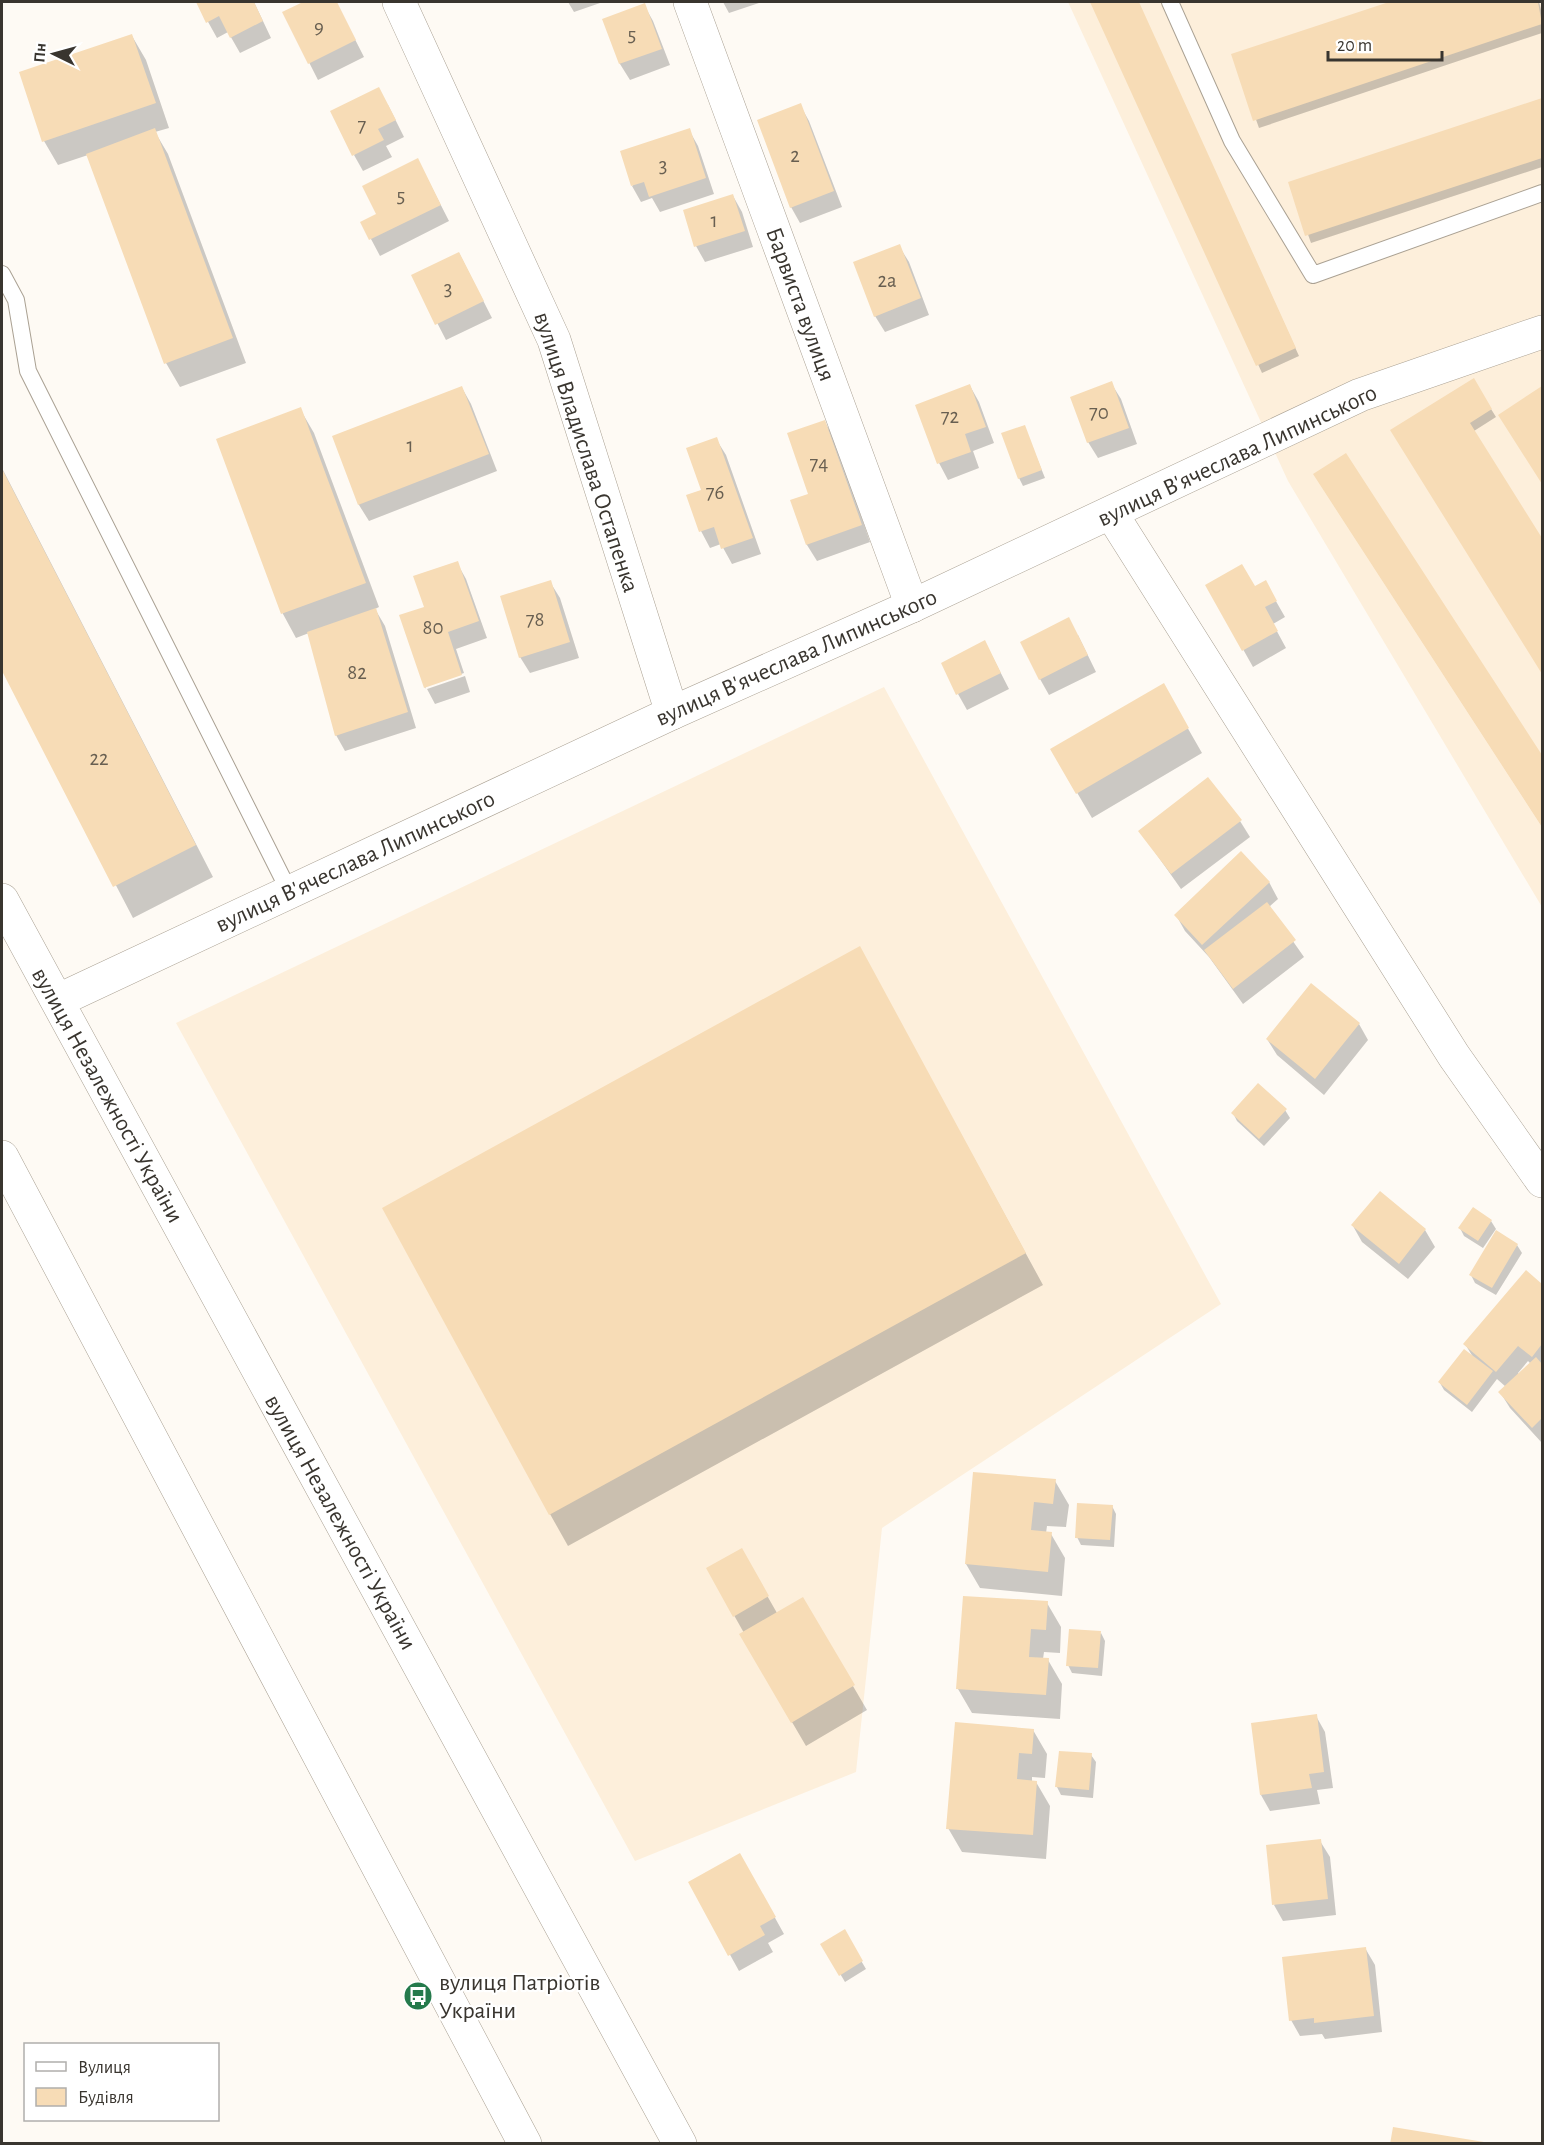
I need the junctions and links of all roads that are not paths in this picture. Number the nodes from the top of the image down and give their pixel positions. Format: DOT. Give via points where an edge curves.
graph roads {
  1 [pos="399,2"];
  2 [pos="690,2"];
  3 [pos="1170,2"];
  4 [pos="1542,193"];
  5 [pos="2,274"];
  6 [pos="1542,332"];
  7 [pos="1111,513"];
  8 [pos="912,606"];
  9 [pos="672,712"];
  10 [pos="289,891"];
  11 [pos="2,900"];
  12 [pos="57,1001"];
  13 [pos="2,1157"];
  14 [pos="1542,1181"];
  15 [pos="521,2140"];
  16 [pos="680,2144"];
  1 -- 9 [label="street, вулиця Владислава Остапенка" via="554,340"];
  2 -- 8 [label="street, Барвиста вулиця"];
  3 -- 4 [label="lane" via="1232,141 1313,275"];
  5 -- 10 [label="lane" via="16,300 28,371"];
  6 -- 7 [label="street, вулиця В'ячеслава Липинського" via="1360,395"];
  7 -- 8 [label="street, вулиця В'ячеслава Липинського"];
  7 -- 14 [label="street" via="1454,1056"];
  8 -- 9 [label="street, вулиця В'ячеслава Липинського"];
  9 -- 10 [label="street, вулиця В'ячеслава Липинського"];
  10 -- 12 [label="street, вулиця В'ячеслава Липинського"];
  11 -- 12 [label="street, вулиця Незалежності України"];
  12 -- 16 [label="street, вулиця Незалежності України"];
  13 -- 15 [label="street"];
}
